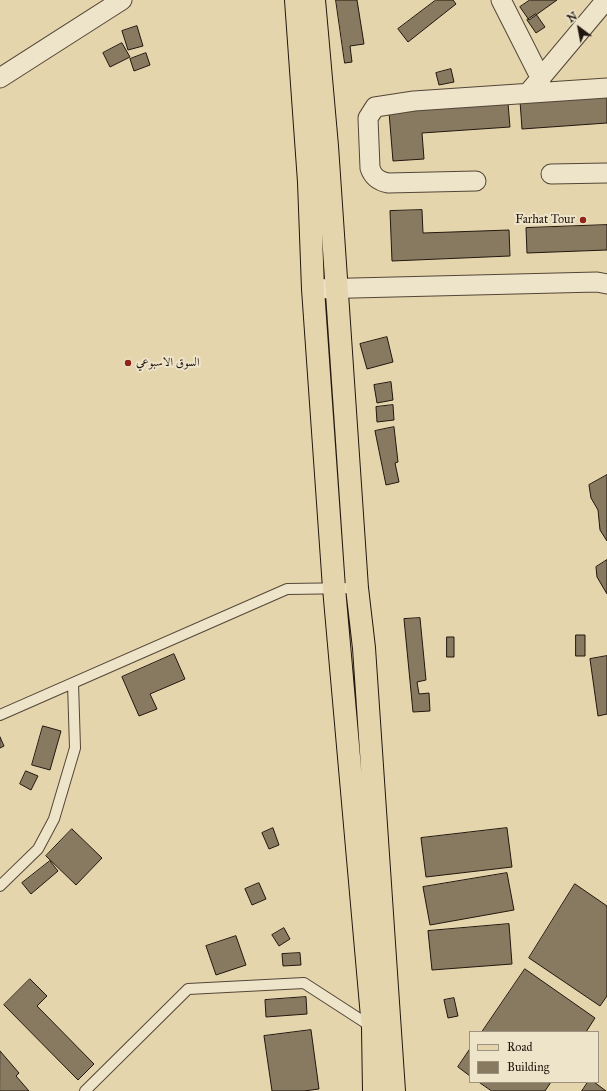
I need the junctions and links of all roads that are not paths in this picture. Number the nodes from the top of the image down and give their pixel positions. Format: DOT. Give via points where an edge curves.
graph roads {
  1 [pos="122,0"];
  2 [pos="296,0"];
  3 [pos="314,0"];
  4 [pos="501,0"];
  5 [pos="606,0"];
  6 [pos="0,78"];
  7 [pos="541,79"];
  8 [pos="607,88"];
  9 [pos="528,93"];
  10 [pos="607,173"];
  11 [pos="551,174"];
  12 [pos="476,181"];
  13 [pos="604,281"];
  14 [pos="313,289"];
  15 [pos="336,289"];
  16 [pos="334,588"];
  17 [pos="357,588"];
  18 [pos="73,683"];
  19 [pos="0,715"];
  20 [pos="0,886"];
  21 [pos="373,1028"];
  22 [pos="391,1038"];
  23 [pos="85,1091"];
  24 [pos="374,1091"];
  25 [pos="394,1091"];
  1 -- 6 [label="street"];
  2 -- 14 [label="main road" via="309,182"];
  3 -- 15 [label="main road"];
  4 -- 7 [label="street"];
  5 -- 7 [label="street"];
  7 -- 9 [label="street"];
  8 -- 9 [label="street"];
  9 -- 12 [label="street" via="414,101 379,106 371,111 368,118 370,168 377,179 388,183"];
  10 -- 11 [label="street"];
  13 -- 15 [label="street"];
  14 -- 15 [label="street"];
  14 -- 16 [label="main road"];
  15 -- 17 [label="main road"];
  16 -- 17 [label="lane"];
  16 -- 18 [label="lane" via="287,589"];
  16 -- 21 [label="main road"];
  17 -- 22 [label="main road" via="364,648"];
  18 -- 19 [label="lane"];
  18 -- 20 [label="lane" via="75,748 54,819 38,848"];
  21 -- 22 [label="lane"];
  21 -- 23 [label="lane" via="304,983 188,989"];
  21 -- 24 [label="main road"];
  22 -- 25 [label="main road"];
}
